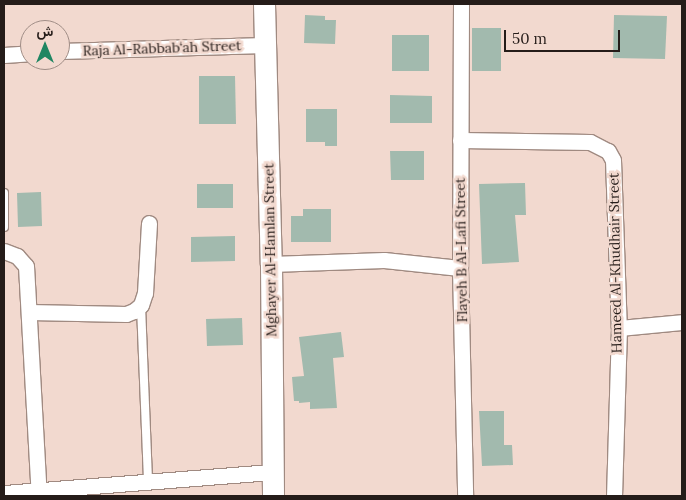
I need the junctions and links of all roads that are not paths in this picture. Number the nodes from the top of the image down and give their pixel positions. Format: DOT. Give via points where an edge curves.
graph roads {
  1 [pos="264,4"];
  2 [pos="461,4"];
  3 [pos="265,45"];
  4 [pos="70,51"];
  5 [pos="20,54"];
  6 [pos="4,55"];
  7 [pos="460,140"];
  8 [pos="4,193"];
  9 [pos="149,222"];
  10 [pos="4,227"];
  11 [pos="4,251"];
  12 [pos="271,264"];
  13 [pos="460,268"];
  14 [pos="141,305"];
  15 [pos="29,312"];
  16 [pos="682,322"];
  17 [pos="619,328"];
  18 [pos="273,472"];
  19 [pos="148,481"];
  20 [pos="4,493"];
  21 [pos="39,493"];
  22 [pos="274,496"];
  23 [pos="465,496"];
  24 [pos="614,496"];
  1 -- 3 [label="street, Mghayer Al-Hamlan Street"];
  2 -- 7 [label="street, Flayeh B Al-Lafi Street"];
  3 -- 4 [label="street, Raja Al-Rabbab‘ah Street"];
  3 -- 12 [label="street, Mghayer Al-Hamlan Street"];
  5 -- 6 [label="street"];
  7 -- 13 [label="street, Flayeh B Al-Lafi Street"];
  7 -- 17 [label="street, Hameed Al-Khudhair Street" via="590,142 608,151 613,160"];
  8 -- 10 [label="lane"];
  9 -- 14 [label="street" via="145,293"];
  11 -- 15 [label="street" via="16,256 26,266"];
  12 -- 13 [label="street" via="384,260"];
  12 -- 18 [label="street, Mghayer Al-Hamlan Street"];
  13 -- 23 [label="street, Flayeh B Al-Lafi Street"];
  14 -- 15 [label="street" via="126,314"];
  14 -- 19 [label="lane"];
  15 -- 21 [label="street"];
  16 -- 17 [label="street"];
  17 -- 24 [label="street, Hameed Al-Khudhair Street"];
  18 -- 19 [label="street"];
  18 -- 22 [label="street, Mghayer Al-Hamlan Street"];
  19 -- 21 [label="street"];
  20 -- 21 [label="street"];
}
